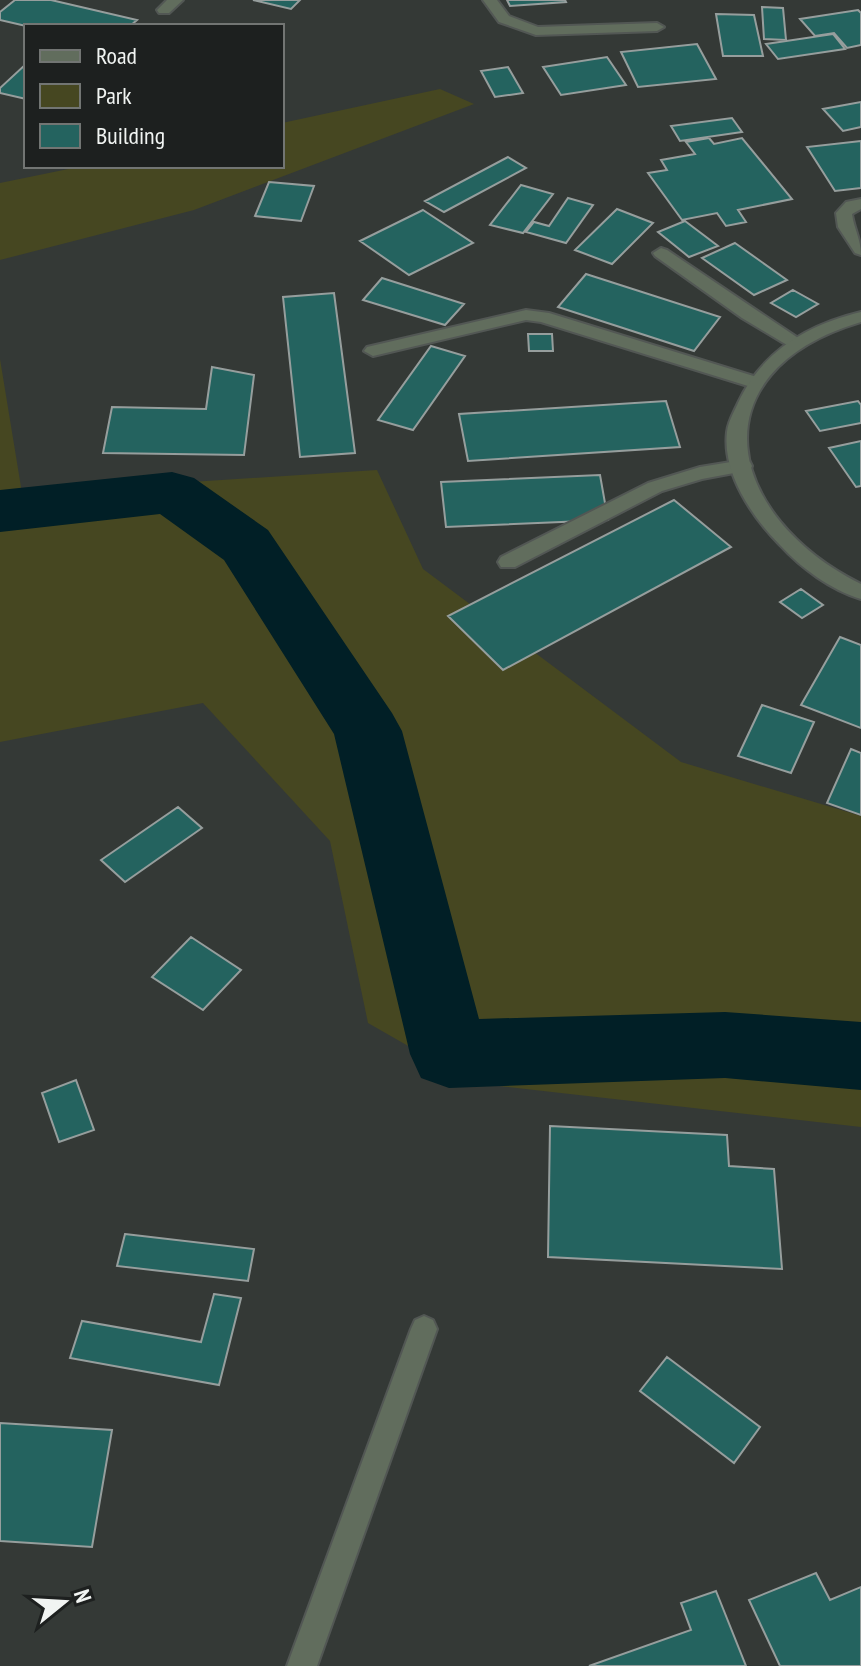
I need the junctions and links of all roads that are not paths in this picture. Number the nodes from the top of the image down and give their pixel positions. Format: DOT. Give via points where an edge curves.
graph roads {
  1 [pos="490,0"];
  2 [pos="657,27"];
  3 [pos="861,204"];
  4 [pos="861,250"];
  5 [pos="661,253"];
  6 [pos="861,317"];
  7 [pos="798,344"];
  8 [pos="373,351"];
  9 [pos="754,382"];
  10 [pos="743,466"];
  11 [pos="508,562"];
  12 [pos="861,592"];
  13 [pos="424,1329"];
  14 [pos="302,1666"];
  1 -- 2 [label="street" via="504,19 536,31"];
  3 -- 4 [label="street" via="844,213 846,227"];
  5 -- 7 [label="street"];
  6 -- 7 [label="street" via="828,325"];
  7 -- 9 [label="street"];
  8 -- 9 [label="street" via="534,316"];
  9 -- 10 [label="street" via="735,434"];
  10 -- 11 [label="street" via="655,487"];
  10 -- 12 [label="street" via="747,485 782,540 838,582"];
  13 -- 14 [label="street"];
}
